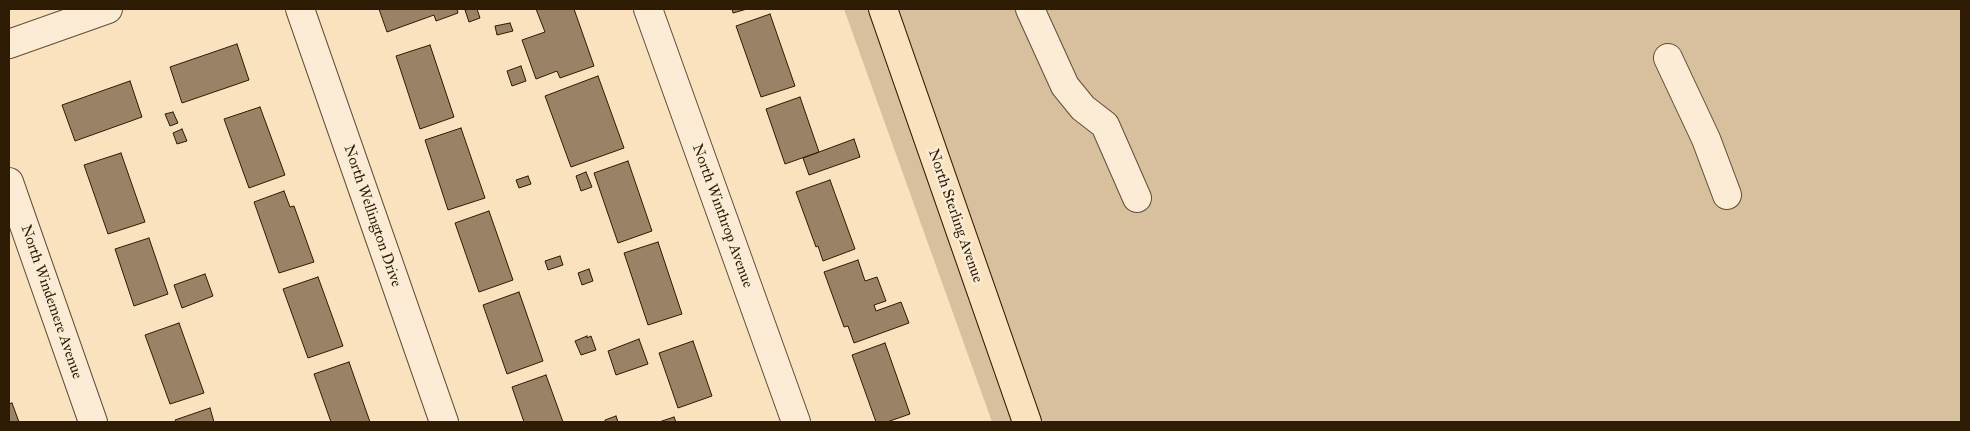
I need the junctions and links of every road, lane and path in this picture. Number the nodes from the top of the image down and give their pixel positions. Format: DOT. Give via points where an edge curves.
graph roads {
  1 [pos="108,9"];
  2 [pos="300,9"];
  3 [pos="648,9"];
  4 [pos="883,9"];
  5 [pos="1030,9"];
  6 [pos="9,44"];
  7 [pos="1668,58"];
  8 [pos="9,182"];
  9 [pos="1727,195"];
  10 [pos="1138,198"];
  11 [pos="93,422"];
  12 [pos="444,422"];
  13 [pos="796,422"];
  14 [pos="1027,422"];
  1 -- 6 [label="street"];
  2 -- 12 [label="street, North Wellington Drive"];
  3 -- 13 [label="street, North Winthrop Avenue"];
  4 -- 14 [label="main road, North Sterling Avenue"];
  5 -- 10 [label="street" via="1065,86 1082,108 1104,125"];
  7 -- 9 [label="street" via="1706,139"];
  8 -- 11 [label="street, North Windemere Avenue"];
}
